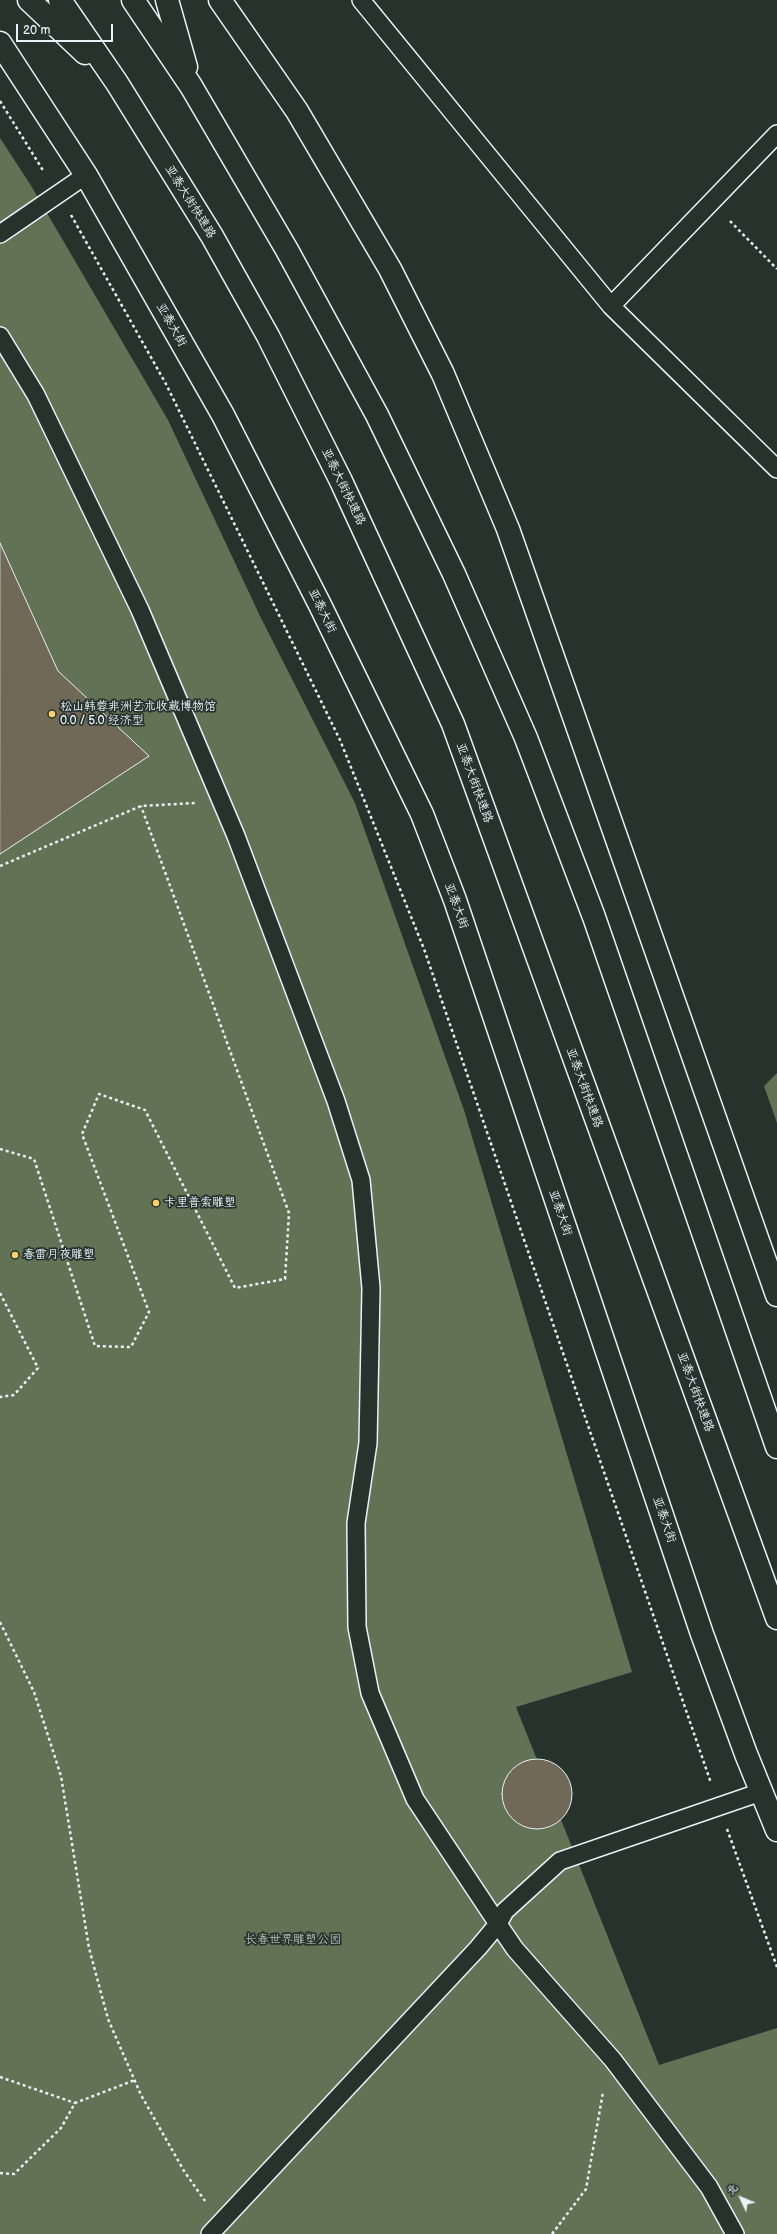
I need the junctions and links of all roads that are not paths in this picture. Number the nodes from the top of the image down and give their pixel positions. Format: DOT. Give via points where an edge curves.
graph roads {
  1 [pos="29,0"];
  2 [pos="60,0"];
  3 [pos="134,0"];
  4 [pos="167,0"];
  5 [pos="220,0"];
  6 [pos="361,0"];
  7 [pos="0,43"];
  8 [pos="117,83"];
  9 [pos="191,86"];
  10 [pos="777,134"];
  11 [pos="86,175"];
  12 [pos="0,234"];
  13 [pos="611,306"];
  14 [pos="0,336"];
  15 [pos="777,469"];
  16 [pos="777,1295"];
  17 [pos="777,1447"];
  18 [pos="777,1618"];
  19 [pos="761,1792"];
  20 [pos="777,1830"];
  21 [pos="498,1924"];
  22 [pos="215,2229"];
  23 [pos="735,2234"];
  1 -- 8 [label="main road"];
  2 -- 8 [label="main road, 亚泰大街快速路"];
  3 -- 9 [label="main road"];
  4 -- 9 [label="main road"];
  5 -- 16 [label="main road" via="305,124 390,269 443,374 508,529"];
  6 -- 13 [label="lane"];
  7 -- 11 [label="main road, 亚泰大街"];
  8 -- 18 [label="main road, 亚泰大街快速路" via="212,236 268,336 341,482 453,724"];
  9 -- 17 [label="main road" via="287,250 374,408 454,574 526,738 594,918"];
  10 -- 13 [label="lane"];
  11 -- 12 [label="lane"];
  11 -- 19 [label="main road, 亚泰大街" via="222,415 320,605 422,814 457,908 702,1634"];
  13 -- 15 [label="lane"];
  14 -- 21 [label="lane" via="36,395 140,610 221,801 336,1101 361,1180 371,1288 368,1443 356,1523 357,1627 370,1693 415,1799"];
  19 -- 20 [label="main road, 亚泰大街"];
  19 -- 21 [label="lane" via="560,1861 505,1911"];
  21 -- 22 [label="lane"];
  21 -- 23 [label="lane" via="515,1949 610,2057 709,2187"];
}
